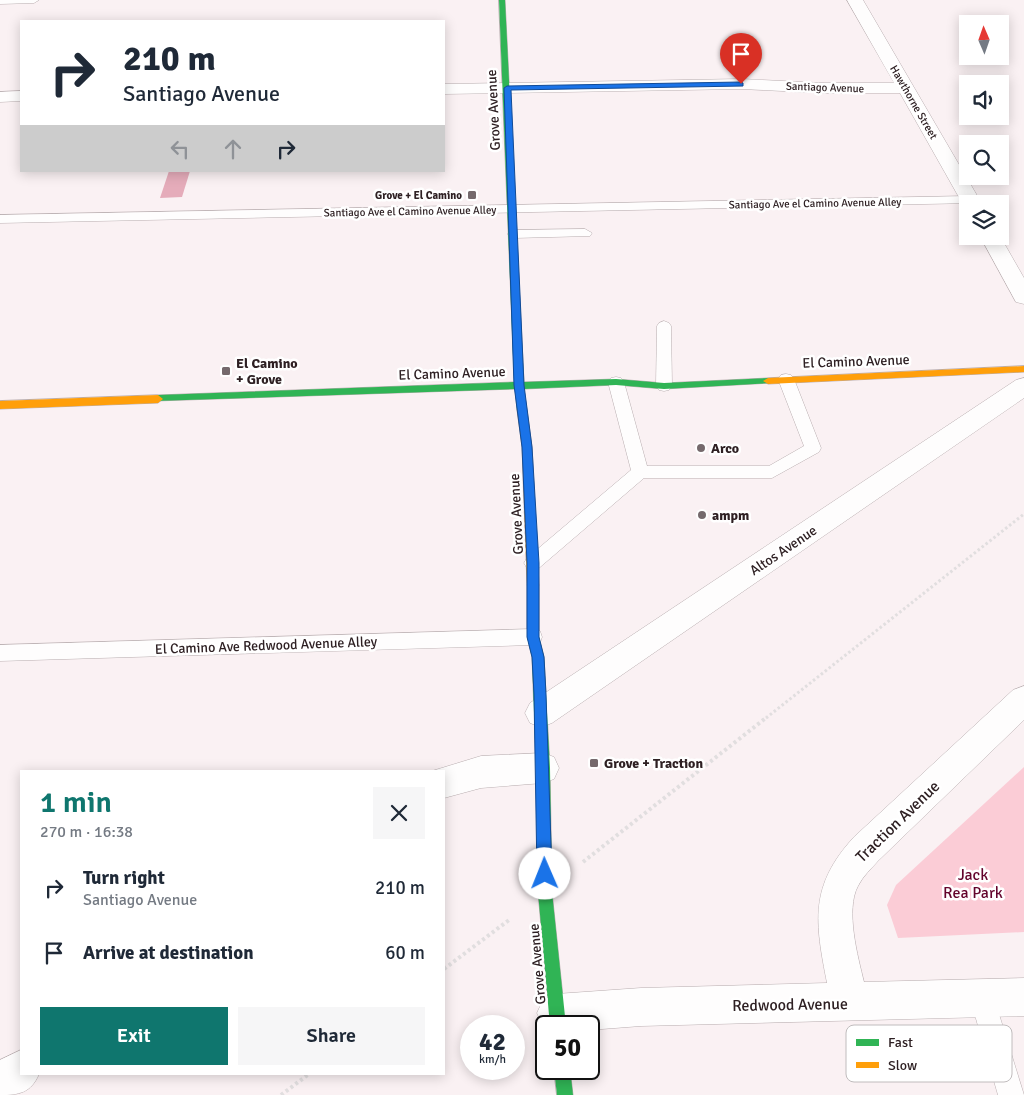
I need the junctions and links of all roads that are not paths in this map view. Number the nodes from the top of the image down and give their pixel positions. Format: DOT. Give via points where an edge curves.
graph roads {
  1 [pos="34,0"];
  2 [pos="502,0"];
  3 [pos="855,0"];
  4 [pos="0,1"];
  5 [pos="507,88"];
  6 [pos="906,88"];
  7 [pos="445,90"];
  8 [pos="0,96"];
  9 [pos="20,96"];
  10 [pos="967,195"];
  11 [pos="959,202"];
  12 [pos="512,208"];
  13 [pos="0,219"];
  14 [pos="585,233"];
  15 [pos="514,234"];
  16 [pos="995,245"];
  17 [pos="1024,297"];
  18 [pos="664,326"];
  19 [pos="1024,369"];
  20 [pos="786,379"];
  21 [pos="616,382"];
  22 [pos="519,385"];
  23 [pos="664,386"];
  24 [pos="1024,386"];
  25 [pos="0,405"];
  26 [pos="640,472"];
  27 [pos="533,563"];
  28 [pos="533,637"];
  29 [pos="0,653"];
  30 [pos="1024,700"];
  31 [pos="541,713"];
  32 [pos="543,768"];
  33 [pos="445,782"];
  34 [pos="1024,997"];
  35 [pos="982,998"];
  36 [pos="849,1003"];
  37 [pos="557,1015"];
  38 [pos="589,1015"];
  39 [pos="990,1025"];
  40 [pos="20,1070"];
  41 [pos="563,1080"];
  42 [pos="1007,1082"];
  43 [pos="0,1084"];
  44 [pos="565,1095"];
  45 [pos="1011,1095"];
  1 -- 4 [label="lane"];
  2 -- 5 [label="main road, Grove Avenue"];
  3 -- 6 [label="street, Hawthorne Street"];
  5 -- 6 [label="street, Santiago Avenue" via="741,84"];
  5 -- 7 [label="street, Santiago Avenue"];
  5 -- 12 [label="main road, Grove Avenue"];
  6 -- 10 [label="street, Hawthorne Street"];
  8 -- 9 [label="street"];
  11 -- 12 [label="lane, Santiago Ave el Camino Avenue Alley"];
  12 -- 13 [label="lane, Santiago Ave el Camino Avenue Alley"];
  12 -- 15 [label="main road, Grove Avenue"];
  14 -- 15 [label="lane"];
  15 -- 22 [label="main road, Grove Avenue"];
  16 -- 17 [label="street"];
  18 -- 23 [label="lane"];
  19 -- 20 [label="main road, El Camino Avenue"];
  20 -- 23 [label="main road, El Camino Avenue"];
  20 -- 26 [label="lane" via="813,448 772,472"];
  21 -- 22 [label="main road, El Camino Avenue"];
  21 -- 23 [label="main road, El Camino Avenue"];
  21 -- 26 [label="lane"];
  22 -- 25 [label="main road, El Camino Avenue"];
  22 -- 27 [label="main road, Grove Avenue" via="527,447"];
  24 -- 31 [label="street, Altos Avenue"];
  26 -- 27 [label="lane"];
  27 -- 28 [label="main road, Grove Avenue"];
  28 -- 29 [label="lane, El Camino Ave Redwood Avenue Alley"];
  28 -- 31 [label="main road, Grove Avenue" via="538,657"];
  30 -- 36 [label="street, Traction Avenue" via="866,848 841,883 836,923"];
  31 -- 32 [label="main road, Grove Avenue"];
  32 -- 33 [label="street" via="481,772"];
  32 -- 37 [label="main road, Grove Avenue" via="545,892"];
  34 -- 35 [label="street, Redwood Avenue"];
  35 -- 36 [label="street, Redwood Avenue"];
  35 -- 39 [label="lane"];
  36 -- 38 [label="street, Redwood Avenue" via="641,1007"];
  40 -- 43 [label="street"];
  41 -- 44 [label="main road"];
  42 -- 45 [label="lane"];
}
